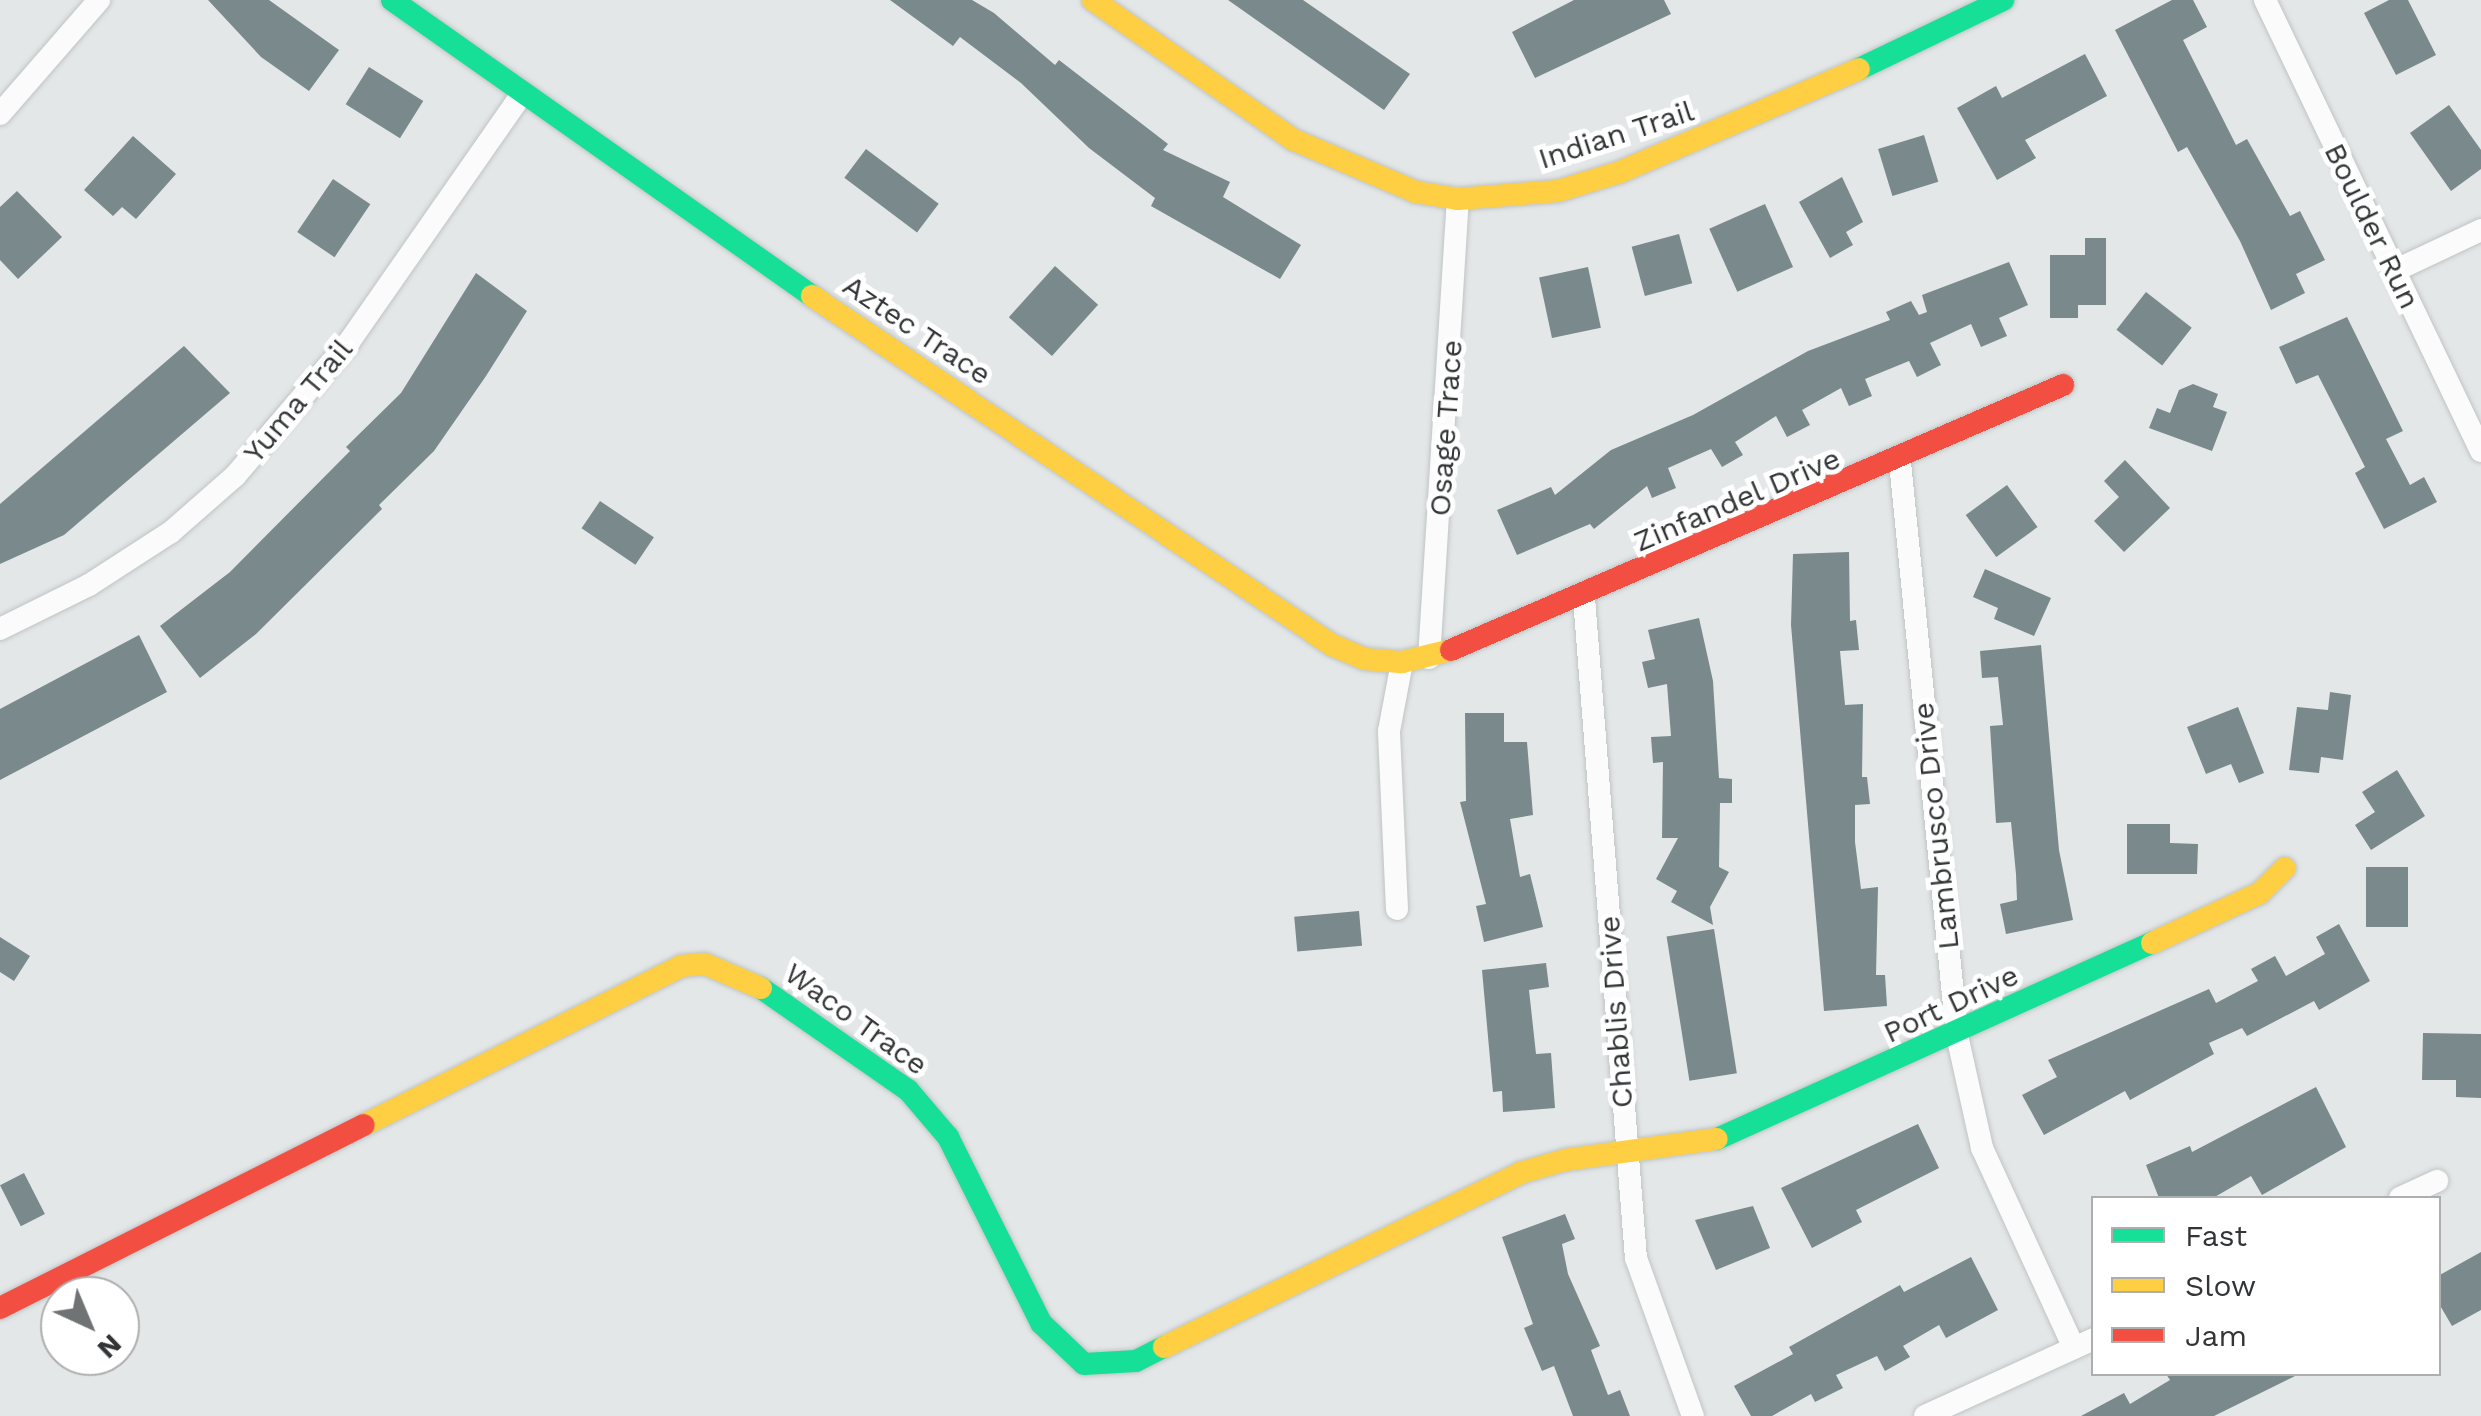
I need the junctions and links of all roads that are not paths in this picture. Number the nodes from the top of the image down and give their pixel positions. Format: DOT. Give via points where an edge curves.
graph roads {
  1 [pos="99,0"];
  2 [pos="392,0"];
  3 [pos="1093,0"];
  4 [pos="2003,0"];
  5 [pos="2264,0"];
  6 [pos="522,94"];
  7 [pos="0,114"];
  8 [pos="1458,199"];
  9 [pos="2481,230"];
  10 [pos="2394,271"];
  11 [pos="2063,385"];
  12 [pos="2481,451"];
  13 [pos="1900,462"];
  14 [pos="1584,598"];
  15 [pos="0,630"];
  16 [pos="1430,658"];
  17 [pos="1402,662"];
  18 [pos="2284,868"];
  19 [pos="1396,909"];
  20 [pos="1957,1035"];
  21 [pos="1626,1154"];
  22 [pos="2438,1181"];
  23 [pos="2404,1196"];
  24 [pos="0,1308"];
  25 [pos="2084,1343"];
  26 [pos="1693,1416"];
  27 [pos="1925,1416"];
  1 -- 7 [label="street"];
  2 -- 6 [label="street, Aztec Trace"];
  3 -- 8 [label="street, Indian Trail" via="1294,140 1416,192"];
  4 -- 8 [label="street, Indian Trail" via="1755,119 1620,172 1558,191"];
  5 -- 10 [label="street, Boulder Run"];
  6 -- 15 [label="street, Yuma Trail" via="328,370 235,476 171,532 89,585"];
  6 -- 17 [label="street, Aztec Trace" via="1332,645 1364,659"];
  8 -- 16 [label="street, Osage Trace"];
  9 -- 10 [label="street"];
  10 -- 12 [label="street, Boulder Run"];
  11 -- 13 [label="street, Zinfandel Drive"];
  13 -- 14 [label="street, Zinfandel Drive"];
  13 -- 20 [label="street, Lambrusco Drive"];
  14 -- 16 [label="street, Zinfandel Drive"];
  14 -- 21 [label="street, Chablis Drive"];
  16 -- 17 [label="street, Aztec Trace"];
  17 -- 19 [label="street" via="1389,732"];
  18 -- 20 [label="street, Port Drive" via="2260,893"];
  20 -- 21 [label="street, Port Drive" via="1754,1127 1705,1143"];
  20 -- 25 [label="street, Lambrusco Drive" via="1982,1148"];
  21 -- 24 [label="street, Waco Trace" via="1565,1160 1520,1174 1136,1361 1084,1364 1041,1323 948,1138 908,1090 743,977 704,964 681,966"];
  21 -- 26 [label="street, Chablis Drive" via="1636,1258"];
  22 -- 23 [label="street"];
  25 -- 27 [label="street"];
}
